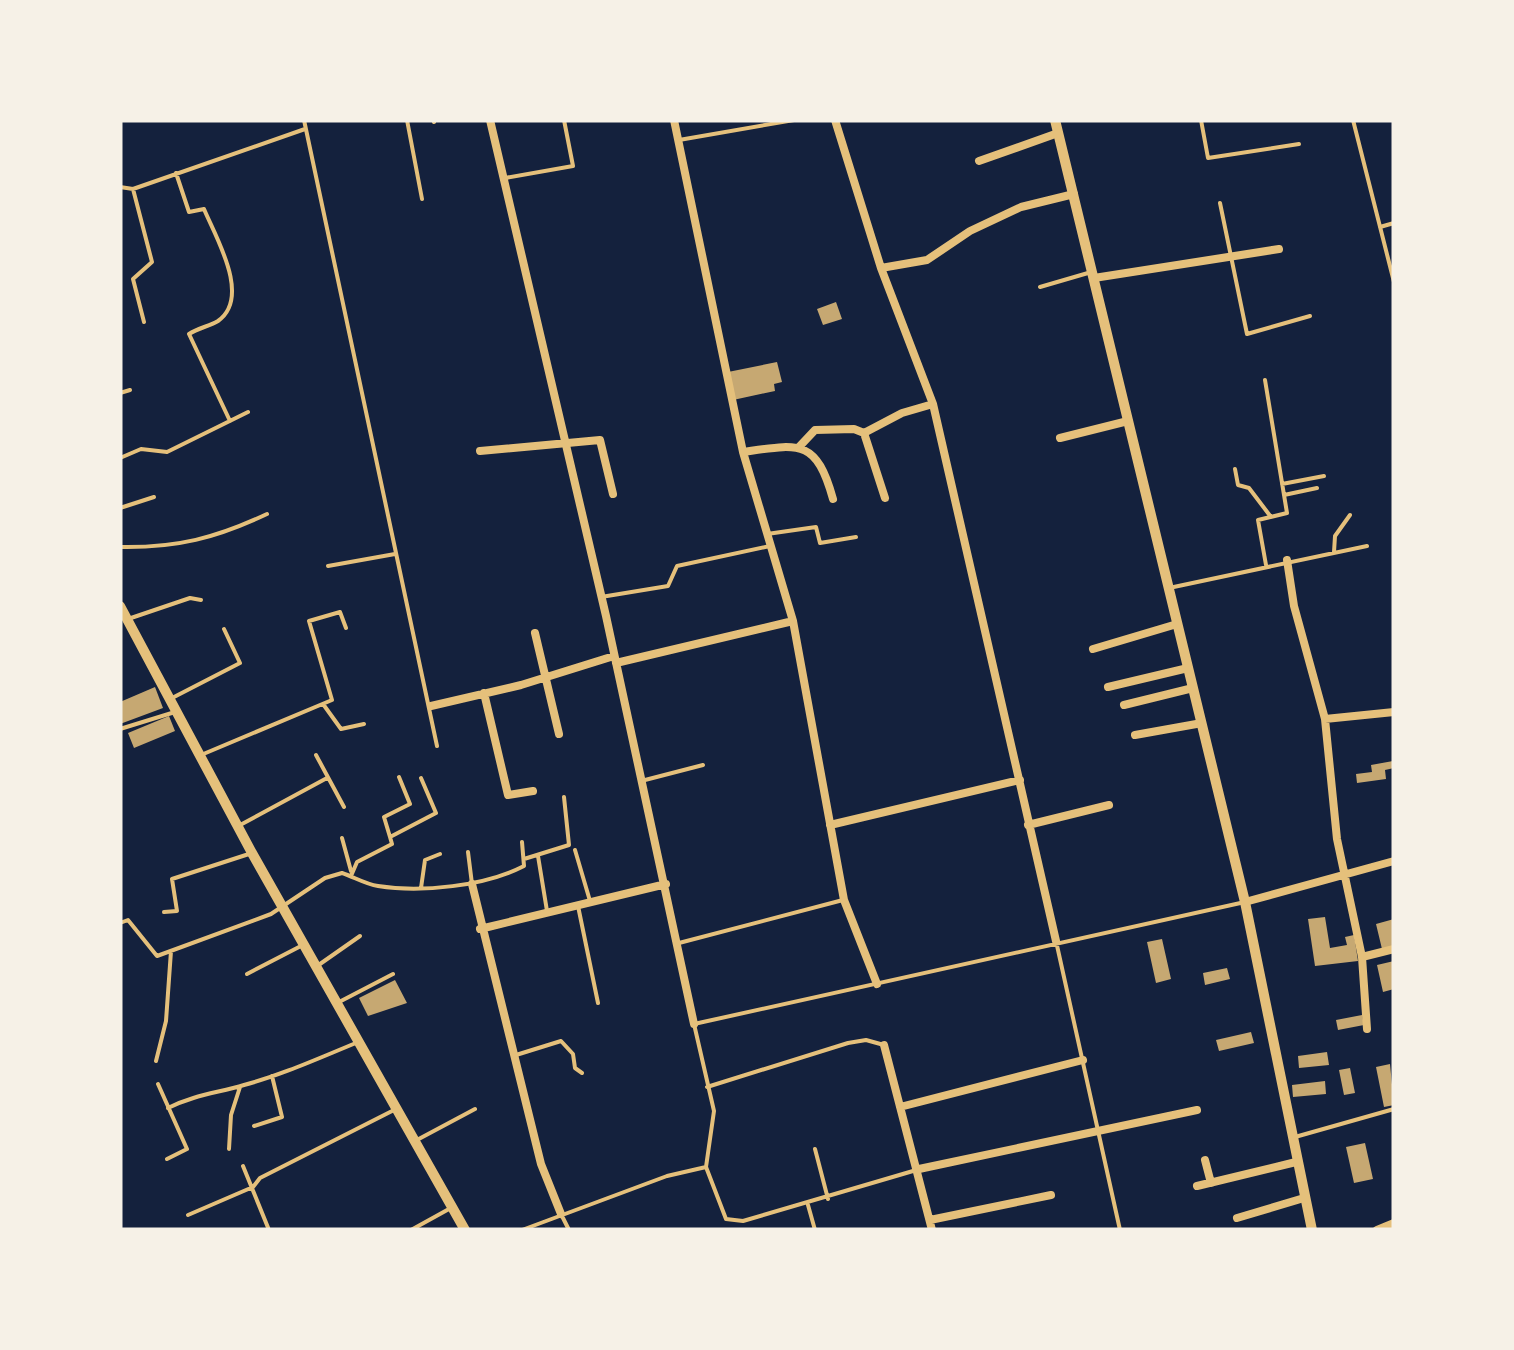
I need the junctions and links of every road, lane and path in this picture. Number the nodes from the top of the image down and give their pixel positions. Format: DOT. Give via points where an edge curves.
graph roads {
  1 [pos="304,120"];
  2 [pos="407,120"];
  3 [pos="490,120"];
  4 [pos="564,120"];
  5 [pos="674,120"];
  6 [pos="794,120"];
  7 [pos="836,120"];
  8 [pos="1055,120"];
  9 [pos="1201,120"];
  10 [pos="1353,120"];
  11 [pos="305,129"];
  12 [pos="1058,133"];
  13 [pos="679,140"];
  14 [pos="1300,144"];
  15 [pos="979,161"];
  16 [pos="176,174"];
  17 [pos="504,178"];
  18 [pos="120,187"];
  19 [pos="133,189"];
  20 [pos="1074,194"];
  21 [pos="422,199"];
  22 [pos="1220,203"];
  23 [pos="1394,223"];
  24 [pos="1380,227"];
  25 [pos="1279,249"];
  26 [pos="1229,259"];
  27 [pos="881,268"];
  28 [pos="1093,275"];
  29 [pos="1394,282"];
  30 [pos="1040,287"];
  31 [pos="1310,316"];
  32 [pos="144,322"];
  33 [pos="1265,380"];
  34 [pos="130,390"];
  35 [pos="120,392"];
  36 [pos="933,404"];
  37 [pos="248,412"];
  38 [pos="230,420"];
  39 [pos="1128,421"];
  40 [pos="864,433"];
  41 [pos="1060,438"];
  42 [pos="566,446"];
  43 [pos="799,447"];
  44 [pos="480,451"];
  45 [pos="743,452"];
  46 [pos="120,458"];
  47 [pos="1235,469"];
  48 [pos="1324,476"];
  49 [pos="1282,484"];
  50 [pos="1316,488"];
  51 [pos="613,494"];
  52 [pos="1284,495"];
  53 [pos="154,497"];
  54 [pos="885,498"];
  55 [pos="833,499"];
  56 [pos="120,508"];
  57 [pos="267,514"];
  58 [pos="1350,515"];
  59 [pos="1271,516"];
  60 [pos="767,534"];
  61 [pos="856,537"];
  62 [pos="770,546"];
  63 [pos="1368,546"];
  64 [pos="120,547"];
  65 [pos="1334,552"];
  66 [pos="395,554"];
  67 [pos="1287,560"];
  68 [pos="1266,565"];
  69 [pos="328,566"];
  70 [pos="1169,588"];
  71 [pos="601,596"];
  72 [pos="202,600"];
  73 [pos="120,606"];
  74 [pos="127,619"];
  75 [pos="793,621"];
  76 [pos="1178,624"];
  77 [pos="346,628"];
  78 [pos="224,629"];
  79 [pos="535,633"];
  80 [pos="1093,649"];
  81 [pos="615,660"];
  82 [pos="1188,668"];
  83 [pos="543,676"];
  84 [pos="1108,686"];
  85 [pos="1193,688"];
  86 [pos="484,693"];
  87 [pos="170,699"];
  88 [pos="323,704"];
  89 [pos="1124,705"];
  90 [pos="430,706"];
  91 [pos="174,712"];
  92 [pos="1394,712"];
  93 [pos="1326,719"];
  94 [pos="1202,723"];
  95 [pos="364,724"];
  96 [pos="120,730"];
  97 [pos="559,734"];
  98 [pos="1135,735"];
  99 [pos="436,746"];
  100 [pos="200,755"];
  101 [pos="316,755"];
  102 [pos="703,766"];
  103 [pos="399,777"];
  104 [pos="327,778"];
  105 [pos="421,778"];
  106 [pos="1020,780"];
  107 [pos="640,781"];
  108 [pos="533,791"];
  109 [pos="564,797"];
  110 [pos="1109,804"];
  111 [pos="344,806"];
  112 [pos="830,824"];
  113 [pos="1028,825"];
  114 [pos="238,827"];
  115 [pos="390,837"];
  116 [pos="342,838"];
  117 [pos="522,842"];
  118 [pos="575,850"];
  119 [pos="468,852"];
  120 [pos="252,853"];
  121 [pos="440,854"];
  122 [pos="538,855"];
  123 [pos="523,859"];
  124 [pos="1394,860"];
  125 [pos="1346,872"];
  126 [pos="351,876"];
  127 [pos="472,884"];
  128 [pos="666,884"];
  129 [pos="421,888"];
  130 [pos="844,900"];
  131 [pos="590,902"];
  132 [pos="1245,902"];
  133 [pos="578,906"];
  134 [pos="283,908"];
  135 [pos="547,911"];
  136 [pos="164,912"];
  137 [pos="120,922"];
  138 [pos="480,928"];
  139 [pos="360,936"];
  140 [pos="1056,941"];
  141 [pos="679,943"];
  142 [pos="304,944"];
  143 [pos="1394,949"];
  144 [pos="171,951"];
  145 [pos="1362,957"];
  146 [pos="316,966"];
  147 [pos="247,974"];
  148 [pos="393,974"];
  149 [pos="877,984"];
  150 [pos="337,1003"];
  151 [pos="598,1003"];
  152 [pos="694,1024"];
  153 [pos="1366,1028"];
  154 [pos="359,1042"];
  155 [pos="884,1045"];
  156 [pos="516,1055"];
  157 [pos="1083,1060"];
  158 [pos="156,1061"];
  159 [pos="582,1073"];
  160 [pos="272,1076"];
  161 [pos="158,1084"];
  162 [pos="240,1087"];
  163 [pos="707,1087"];
  164 [pos="168,1108"];
  165 [pos="900,1108"];
  166 [pos="396,1109"];
  167 [pos="474,1109"];
  168 [pos="1394,1109"];
  169 [pos="1197,1110"];
  170 [pos="254,1126"];
  171 [pos="1101,1130"];
  172 [pos="1290,1139"];
  173 [pos="415,1141"];
  174 [pos="230,1149"];
  175 [pos="815,1150"];
  176 [pos="167,1159"];
  177 [pos="1204,1160"];
  178 [pos="1296,1162"];
  179 [pos="243,1166"];
  180 [pos="706,1167"];
  181 [pos="919,1169"];
  182 [pos="1210,1182"];
  183 [pos="1197,1186"];
  184 [pos="253,1187"];
  185 [pos="1051,1195"];
  186 [pos="1304,1198"];
  187 [pos="828,1199"];
  188 [pos="808,1206"];
  189 [pos="453,1207"];
  190 [pos="561,1214"];
  191 [pos="188,1215"];
  192 [pos="1238,1218"];
  193 [pos="742,1221"];
  194 [pos="1394,1223"];
  195 [pos="931,1225"];
  196 [pos="269,1230"];
  197 [pos="411,1230"];
  198 [pos="466,1230"];
  199 [pos="522,1230"];
  200 [pos="568,1230"];
  201 [pos="744,1230"];
  202 [pos="815,1230"];
  203 [pos="1120,1230"];
  204 [pos="1312,1230"];
  205 [pos="1377,1230"];
  1 -- 11 [label="lane"];
  2 -- 21 [label="lane"];
  3 -- 17 [label="street"];
  4 -- 17 [label="lane" via="573,166"];
  5 -- 13 [label="street"];
  6 -- 13 [label="lane"];
  7 -- 27 [label="street"];
  8 -- 12 [label="street"];
  9 -- 14 [label="lane" via="1208,158"];
  10 -- 24 [label="lane"];
  11 -- 16 [label="lane"];
  11 -- 66 [label="lane"];
  12 -- 15 [label="street"];
  12 -- 20 [label="street"];
  13 -- 45 [label="street"];
  16 -- 19 [label="lane"];
  16 -- 38 [label="lane" via="189,212 204,209 231,275 230,301 218,321 189,334"];
  17 -- 42 [label="street"];
  18 -- 19 [label="lane"];
  19 -- 32 [label="lane" via="152,262 134,279"];
  20 -- 27 [label="street" via="1020,207 926,260"];
  20 -- 28 [label="street"];
  22 -- 26 [label="lane"];
  23 -- 24 [label="lane"];
  24 -- 29 [label="lane"];
  25 -- 26 [label="street"];
  26 -- 28 [label="street"];
  26 -- 31 [label="lane" via="1246,334"];
  27 -- 36 [label="street"];
  28 -- 30 [label="lane"];
  28 -- 39 [label="street"];
  33 -- 49 [label="lane"];
  34 -- 35 [label="lane"];
  36 -- 40 [label="street"];
  36 -- 106 [label="street"];
  37 -- 38 [label="lane"];
  38 -- 46 [label="lane" via="167,452 141,449"];
  39 -- 41 [label="street"];
  39 -- 70 [label="street"];
  40 -- 43 [label="street" via="815,430"];
  40 -- 54 [label="street"];
  42 -- 44 [label="street"];
  42 -- 51 [label="street" via="600,440"];
  42 -- 71 [label="street"];
  43 -- 45 [label="street"];
  43 -- 55 [label="street" via="824,467"];
  45 -- 60 [label="street"];
  47 -- 59 [label="lane" via="1238,485 1249,488"];
  48 -- 49 [label="lane"];
  49 -- 52 [label="lane"];
  50 -- 52 [label="lane"];
  52 -- 59 [label="lane" via="1287,513"];
  53 -- 56 [label="lane"];
  57 -- 64 [label="lane" via="214,538"];
  58 -- 65 [label="lane" via="1335,536"];
  59 -- 68 [label="lane" via="1258,520"];
  60 -- 61 [label="lane" via="816,526 820,542"];
  60 -- 62 [label="street"];
  62 -- 71 [label="lane" via="677,566 668,586"];
  62 -- 75 [label="street"];
  63 -- 65 [label="lane"];
  65 -- 67 [label="lane"];
  66 -- 69 [label="lane"];
  66 -- 90 [label="lane"];
  67 -- 68 [label="lane"];
  67 -- 93 [label="street"];
  68 -- 70 [label="lane"];
  70 -- 76 [label="street"];
  71 -- 81 [label="street"];
  72 -- 74 [label="lane"];
  73 -- 74 [label="street"];
  74 -- 87 [label="street"];
  75 -- 81 [label="street"];
  75 -- 112 [label="street"];
  76 -- 80 [label="street"];
  76 -- 82 [label="street"];
  77 -- 88 [label="lane" via="340,612 309,621 332,700"];
  78 -- 87 [label="lane" via="240,663"];
  79 -- 83 [label="street"];
  81 -- 83 [label="street"];
  81 -- 107 [label="street"];
  82 -- 84 [label="street"];
  82 -- 85 [label="street"];
  83 -- 86 [label="street"];
  83 -- 97 [label="street"];
  85 -- 89 [label="street"];
  85 -- 94 [label="street"];
  86 -- 90 [label="street"];
  86 -- 108 [label="street" via="508,794"];
  87 -- 91 [label="street"];
  88 -- 95 [label="lane" via="341,729"];
  88 -- 100 [label="lane"];
  90 -- 99 [label="lane"];
  91 -- 96 [label="lane"];
  91 -- 100 [label="street"];
  92 -- 93 [label="street"];
  93 -- 125 [label="street"];
  94 -- 98 [label="street"];
  94 -- 132 [label="street"];
  100 -- 114 [label="street"];
  101 -- 104 [label="lane"];
  102 -- 107 [label="lane"];
  103 -- 115 [label="lane" via="410,804 384,817"];
  104 -- 111 [label="lane"];
  104 -- 114 [label="lane"];
  105 -- 115 [label="lane" via="436,813"];
  106 -- 112 [label="street"];
  106 -- 113 [label="street"];
  107 -- 128 [label="street"];
  109 -- 122 [label="lane" via="569,845"];
  110 -- 113 [label="street"];
  112 -- 130 [label="street"];
  113 -- 140 [label="street"];
  114 -- 120 [label="street"];
  115 -- 126 [label="lane" via="392,844 356,862"];
  116 -- 126 [label="lane"];
  117 -- 123 [label="lane"];
  118 -- 131 [label="lane"];
  119 -- 127 [label="lane"];
  120 -- 134 [label="street"];
  120 -- 136 [label="lane" via="172,879 177,911"];
  121 -- 129 [label="lane" via="426,860"];
  122 -- 123 [label="lane"];
  122 -- 135 [label="lane"];
  123 -- 127 [label="lane" via="524,866"];
  124 -- 125 [label="street"];
  125 -- 132 [label="street"];
  125 -- 145 [label="street"];
  126 -- 129 [label="lane" via="376,886"];
  126 -- 134 [label="lane" via="325,878"];
  127 -- 129 [label="lane"];
  127 -- 138 [label="street"];
  128 -- 131 [label="street"];
  128 -- 141 [label="street"];
  130 -- 141 [label="lane"];
  130 -- 149 [label="street"];
  131 -- 133 [label="street"];
  132 -- 140 [label="lane"];
  132 -- 172 [label="street"];
  133 -- 135 [label="street"];
  133 -- 151 [label="lane"];
  134 -- 142 [label="street"];
  134 -- 144 [label="lane"];
  135 -- 138 [label="street"];
  137 -- 144 [label="lane" via="128,920 140,931 157,956"];
  138 -- 156 [label="street"];
  139 -- 146 [label="lane"];
  140 -- 149 [label="lane"];
  140 -- 157 [label="lane"];
  141 -- 152 [label="street"];
  142 -- 146 [label="street"];
  142 -- 147 [label="lane"];
  143 -- 145 [label="street"];
  144 -- 158 [label="lane"];
  145 -- 153 [label="street"];
  146 -- 150 [label="street"];
  148 -- 150 [label="lane"];
  149 -- 152 [label="lane"];
  150 -- 154 [label="street"];
  152 -- 163 [label="lane"];
  154 -- 160 [label="lane"];
  154 -- 166 [label="street"];
  155 -- 163 [label="lane" via="848,1043"];
  155 -- 165 [label="street"];
  156 -- 159 [label="lane" via="562,1041"];
  156 -- 190 [label="street" via="541,1164"];
  157 -- 165 [label="street"];
  157 -- 171 [label="lane"];
  160 -- 162 [label="lane"];
  160 -- 170 [label="lane" via="282,1118"];
  161 -- 164 [label="lane"];
  162 -- 164 [label="lane"];
  162 -- 174 [label="lane"];
  163 -- 180 [label="lane" via="714,1112"];
  164 -- 176 [label="lane" via="187,1149"];
  165 -- 181 [label="street"];
  166 -- 173 [label="street"];
  166 -- 184 [label="lane"];
  167 -- 173 [label="lane"];
  168 -- 172 [label="lane"];
  169 -- 171 [label="street"];
  171 -- 181 [label="street"];
  171 -- 203 [label="lane"];
  172 -- 178 [label="street"];
  173 -- 189 [label="street"];
  175 -- 187 [label="lane"];
  177 -- 182 [label="street"];
  178 -- 182 [label="street"];
  178 -- 186 [label="street"];
  179 -- 184 [label="lane"];
  180 -- 190 [label="lane"];
  180 -- 193 [label="lane" via="726,1219"];
  181 -- 187 [label="lane"];
  181 -- 195 [label="street"];
  182 -- 183 [label="street"];
  184 -- 191 [label="lane"];
  184 -- 196 [label="lane"];
  185 -- 195 [label="street"];
  186 -- 192 [label="street"];
  186 -- 204 [label="street"];
  187 -- 188 [label="lane"];
  188 -- 193 [label="lane"];
  188 -- 202 [label="lane"];
  189 -- 197 [label="lane"];
  189 -- 198 [label="street"];
  190 -- 199 [label="lane"];
  190 -- 200 [label="lane"];
  193 -- 201 [label="lane"];
  194 -- 205 [label="street"];
}
